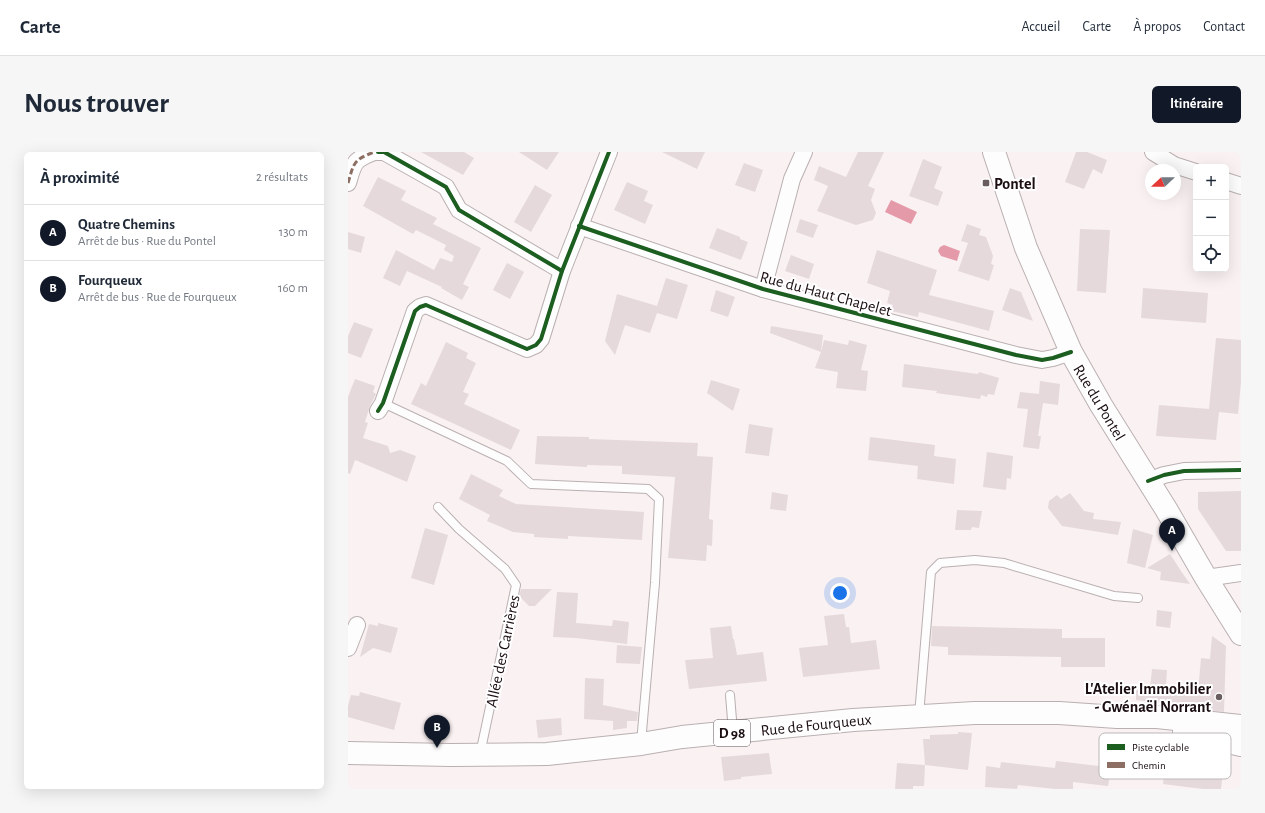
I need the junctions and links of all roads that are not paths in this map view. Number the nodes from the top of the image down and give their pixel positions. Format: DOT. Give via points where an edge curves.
graph roads {
  1 [pos="374,152"];
  2 [pos="378,152"];
  3 [pos="609,152"];
  4 [pos="804,152"];
  5 [pos="994,152"];
  6 [pos="1153,152"];
  7 [pos="1193,171"];
  8 [pos="1229,182"];
  9 [pos="348,183"];
  10 [pos="1241,186"];
  11 [pos="579,226"];
  12 [pos="562,271"];
  13 [pos="763,289"];
  14 [pos="1070,352"];
  15 [pos="381,407"];
  16 [pos="1241,470"];
  17 [pos="1148,481"];
  18 [pos="438,507"];
  19 [pos="1241,573"];
  20 [pos="1206,578"];
  21 [pos="1138,598"];
  22 [pos="357,625"];
  23 [pos="1241,634"];
  24 [pos="348,648"];
  25 [pos="730,695"];
  26 [pos="918,716"];
  27 [pos="1117,717"];
  28 [pos="1241,726"];
  29 [pos="734,733"];
  30 [pos="1188,733"];
  31 [pos="1231,743"];
  32 [pos="641,744"];
  33 [pos="1241,745"];
  34 [pos="348,753"];
  35 [pos="479,754"];
  1 -- 9 [label="street" via="354,163"];
  2 -- 12 [label="street" via="384,152 446,187 459,210"];
  3 -- 11 [label="street"];
  4 -- 13 [label="street" via="792,179"];
  5 -- 14 [label="main road, Rue du Pontel" via="1026,248"];
  6 -- 7 [label="street" via="1174,165"];
  8 -- 10 [label="street"];
  11 -- 12 [label="street"];
  11 -- 13 [label="street, Rue du Haut Chapelet"];
  12 -- 15 [label="street" via="541,339 527,349 426,305 420,307 415,311"];
  13 -- 14 [label="street, Rue du Haut Chapelet" via="1016,356 1042,360"];
  14 -- 17 [label="main road, Rue du Pontel"];
  15 -- 32 [label="lane" via="507,461 531,484 648,489 660,500"];
  16 -- 17 [label="street" via="1184,471"];
  17 -- 20 [label="main road, Rue du Pontel"];
  18 -- 35 [label="lane, Allée des Carrières" via="505,569 516,585"];
  19 -- 20 [label="street"];
  20 -- 23 [label="main road, Rue du Pontel"];
  21 -- 26 [label="lane" via="1114,596 1004,563 975,560 940,563 931,572"];
  22 -- 24 [label="street"];
  25 -- 29 [label="lane"];
  26 -- 27 [label="main road, Rue de Fourqueux / D 98" via="1059,713"];
  26 -- 29 [label="main road, Rue de Fourqueux / D 98"];
  27 -- 28 [label="main road, Rue de Fourqueux / D 98" via="1157,717"];
  27 -- 30 [label="main road, Rue de Fourqueux / D 98"];
  29 -- 32 [label="main road, Rue de Fourqueux / D 98"];
  31 -- 33 [label="main road, Rue de Fourqueux / D 98"];
  32 -- 35 [label="main road, Rue de Fourqueux / D 98" via="547,754"];
  34 -- 35 [label="main road, Rue de Fourqueux / D 98"];
}
